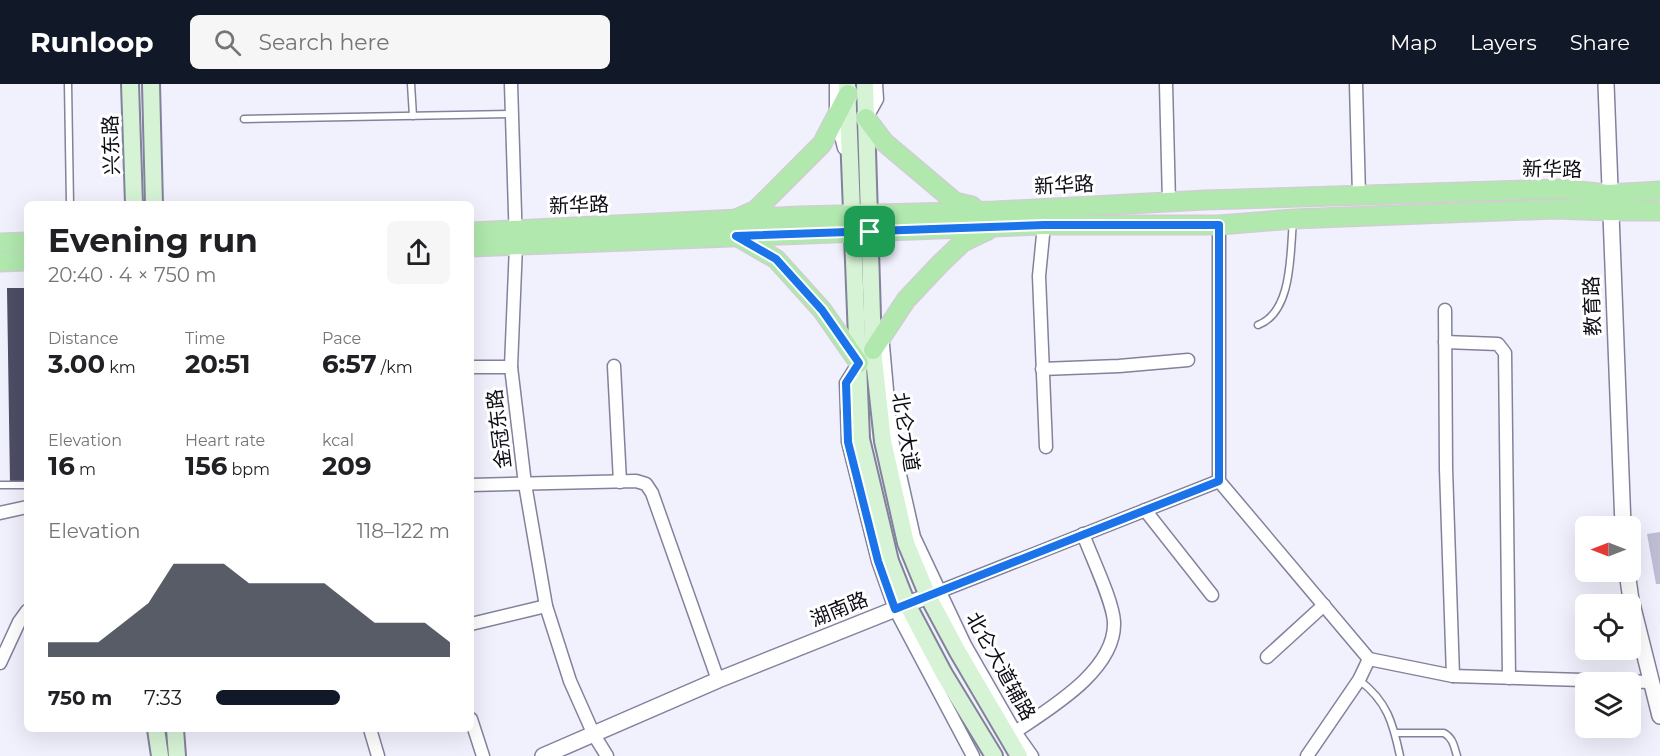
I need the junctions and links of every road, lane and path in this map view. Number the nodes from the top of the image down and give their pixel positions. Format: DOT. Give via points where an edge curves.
graph roads {
  1 [pos="68,84"];
  2 [pos="130,84"];
  3 [pos="150,84"];
  4 [pos="411,84"];
  5 [pos="511,84"];
  6 [pos="865,84"];
  7 [pos="876,84"];
  8 [pos="1166,84"];
  9 [pos="1356,84"];
  10 [pos="1606,84"];
  11 [pos="844,87"];
  12 [pos="512,114"];
  13 [pos="412,116"];
  14 [pos="836,116"];
  15 [pos="866,118"];
  16 [pos="244,119"];
  17 [pos="849,169"];
  18 [pos="1660,191"];
  19 [pos="1359,195"];
  20 [pos="70,201"];
  21 [pos="134,201"];
  22 [pos="154,201"];
  23 [pos="1169,202"];
  24 [pos="1609,203"];
  25 [pos="1660,211"];
  26 [pos="995,219"];
  27 [pos="1293,219"];
  28 [pos="861,223"];
  29 [pos="1044,225"];
  30 [pos="1219,225"];
  31 [pos="734,228"];
  32 [pos="474,232"];
  33 [pos="516,238"];
  34 [pos="24,242"];
  35 [pos="0,243"];
  36 [pos="474,246"];
  37 [pos="24,261"];
  38 [pos="0,262"];
  39 [pos="1445,310"];
  40 [pos="1258,325"];
  41 [pos="1445,342"];
  42 [pos="878,343"];
  43 [pos="1188,360"];
  44 [pos="859,363"];
  45 [pos="614,366"];
  46 [pos="511,367"];
  47 [pos="474,368"];
  48 [pos="1042,369"];
  49 [pos="1046,447"];
  50 [pos="1219,481"];
  51 [pos="620,482"];
  52 [pos="525,484"];
  53 [pos="0,485"];
  54 [pos="24,485"];
  55 [pos="474,485"];
  56 [pos="24,508"];
  57 [pos="1145,510"];
  58 [pos="0,513"];
  59 [pos="1623,516"];
  60 [pos="1083,534"];
  61 [pos="1628,582"];
  62 [pos="933,593"];
  63 [pos="1212,594"];
  64 [pos="1324,605"];
  65 [pos="546,606"];
  66 [pos="901,607"];
  67 [pos="24,615"];
  68 [pos="474,623"];
  69 [pos="1267,657"];
  70 [pos="1370,659"];
  71 [pos="0,663"];
  72 [pos="1453,676"];
  73 [pos="1509,678"];
  74 [pos="718,680"];
  75 [pos="1359,680"];
  76 [pos="1650,682"];
  77 [pos="1660,716"];
  78 [pos="474,728"];
  79 [pos="156,732"];
  80 [pos="175,732"];
  81 [pos="371,732"];
  82 [pos="1395,733"];
  83 [pos="1011,734"];
  84 [pos="594,735"];
  85 [pos="160,756"];
  86 [pos="177,756"];
  87 [pos="378,756"];
  88 [pos="483,756"];
  89 [pos="543,756"];
  90 [pos="607,756"];
  91 [pos="973,756"];
  92 [pos="994,756"];
  93 [pos="1019,756"];
  94 [pos="1032,756"];
  95 [pos="1307,756"];
  96 [pos="1400,756"];
  97 [pos="1457,756"];
  1 -- 20 [label="lane"];
  2 -- 21 [label="main road, 兴东路"];
  3 -- 22 [label="main road, 兴东路"];
  4 -- 13 [label="lane"];
  5 -- 12 [label="street, 金冠东路"];
  6 -- 15 [label="main road, 北仑大道"];
  7 -- 15 [label="street" via="877,99"];
  8 -- 23 [label="street"];
  9 -- 19 [label="street"];
  10 -- 24 [label="street, 教育路"];
  11 -- 14 [label="main road"];
  11 -- 17 [label="main road, 北仑大道"];
  12 -- 13 [label="lane"];
  12 -- 33 [label="street, 金冠东路"];
  13 -- 16 [label="lane"];
  14 -- 17 [label="street"];
  14 -- 31 [label="main road" via="822,144"];
  15 -- 26 [label="main road" via="884,142 955,202"];
  15 -- 28 [label="main road, 北仑大道"];
  17 -- 28 [label="main road, 北仑大道"];
  18 -- 24 [label="main road, 新华路"];
  19 -- 23 [label="main road, 新华路"];
  19 -- 24 [label="main road, 新华路" via="1559,189"];
  23 -- 26 [label="main road, 新华路"];
  24 -- 25 [label="main road, 新华路"];
  24 -- 27 [label="main road, 新华路" via="1555,209"];
  24 -- 59 [label="street, 教育路"];
  26 -- 28 [label="main road, 新华路"];
  26 -- 29 [label="main road, 新华路"];
  26 -- 42 [label="main road" via="963,242 906,300"];
  27 -- 30 [label="main road, 新华路"];
  27 -- 40 [label="lane" via="1285,291 1268,322"];
  28 -- 31 [label="main road, 新华路"];
  28 -- 42 [label="main road, 北仑大道"];
  28 -- 44 [label="main road, 北仑大道"];
  29 -- 30 [label="main road, 新华路"];
  29 -- 48 [label="street" via="1039,276"];
  30 -- 50 [label="street"];
  31 -- 33 [label="main road, 新华路"];
  31 -- 44 [label="main road" via="776,259 822,310"];
  32 -- 33 [label="main road, 新华路"];
  33 -- 36 [label="main road, 新华路"];
  33 -- 46 [label="street, 金冠东路"];
  34 -- 35 [label="main road"];
  37 -- 38 [label="main road"];
  39 -- 41 [label="street"];
  41 -- 72 [label="street"];
  41 -- 73 [label="street" via="1498,344 1505,353"];
  42 -- 62 [label="main road, 北仑大道" via="883,441 906,543"];
  43 -- 48 [label="street"];
  44 -- 66 [label="main road, 北仑大道" via="861,439"];
  45 -- 51 [label="street"];
  46 -- 47 [label="street"];
  46 -- 52 [label="street, 金冠东路"];
  48 -- 49 [label="street"];
  50 -- 57 [label="street, 湖南路"];
  50 -- 64 [label="street"];
  51 -- 52 [label="street"];
  51 -- 74 [label="street" via="646,484 652,493"];
  52 -- 55 [label="street"];
  52 -- 65 [label="street, 金冠东路"];
  53 -- 54 [label="lane"];
  56 -- 58 [label="street"];
  57 -- 60 [label="street, 湖南路"];
  57 -- 63 [label="street"];
  60 -- 62 [label="street, 湖南路"];
  60 -- 83 [label="street" via="1114,621 1107,652 1089,676"];
  61 -- 76 [label="street"];
  62 -- 66 [label="street, 湖南路"];
  62 -- 83 [label="main road, 北仑大道"];
  64 -- 69 [label="street"];
  64 -- 70 [label="street"];
  65 -- 68 [label="street"];
  65 -- 84 [label="street, 金冠东路" via="570,681"];
  66 -- 74 [label="street, 湖南路"];
  66 -- 91 [label="street"];
  66 -- 92 [label="main road, 北仑大道"];
  67 -- 71 [label="street"];
  70 -- 72 [label="street"];
  70 -- 75 [label="street"];
  72 -- 73 [label="street"];
  73 -- 76 [label="street"];
  74 -- 84 [label="street, 湖南路"];
  75 -- 82 [label="lane" via="1381,701"];
  75 -- 95 [label="street"];
  76 -- 77 [label="street"];
  78 -- 88 [label="street"];
  79 -- 85 [label="main road"];
  80 -- 86 [label="main road"];
  81 -- 87 [label="street"];
  82 -- 96 [label="lane"];
  82 -- 97 [label="lane" via="1444,733 1453,742"];
  83 -- 93 [label="main road, 北仑大道"];
  83 -- 94 [label="street, 北仑大道辅路"];
  84 -- 89 [label="street, 湖南路"];
  84 -- 90 [label="street, 金冠东路"];
}
